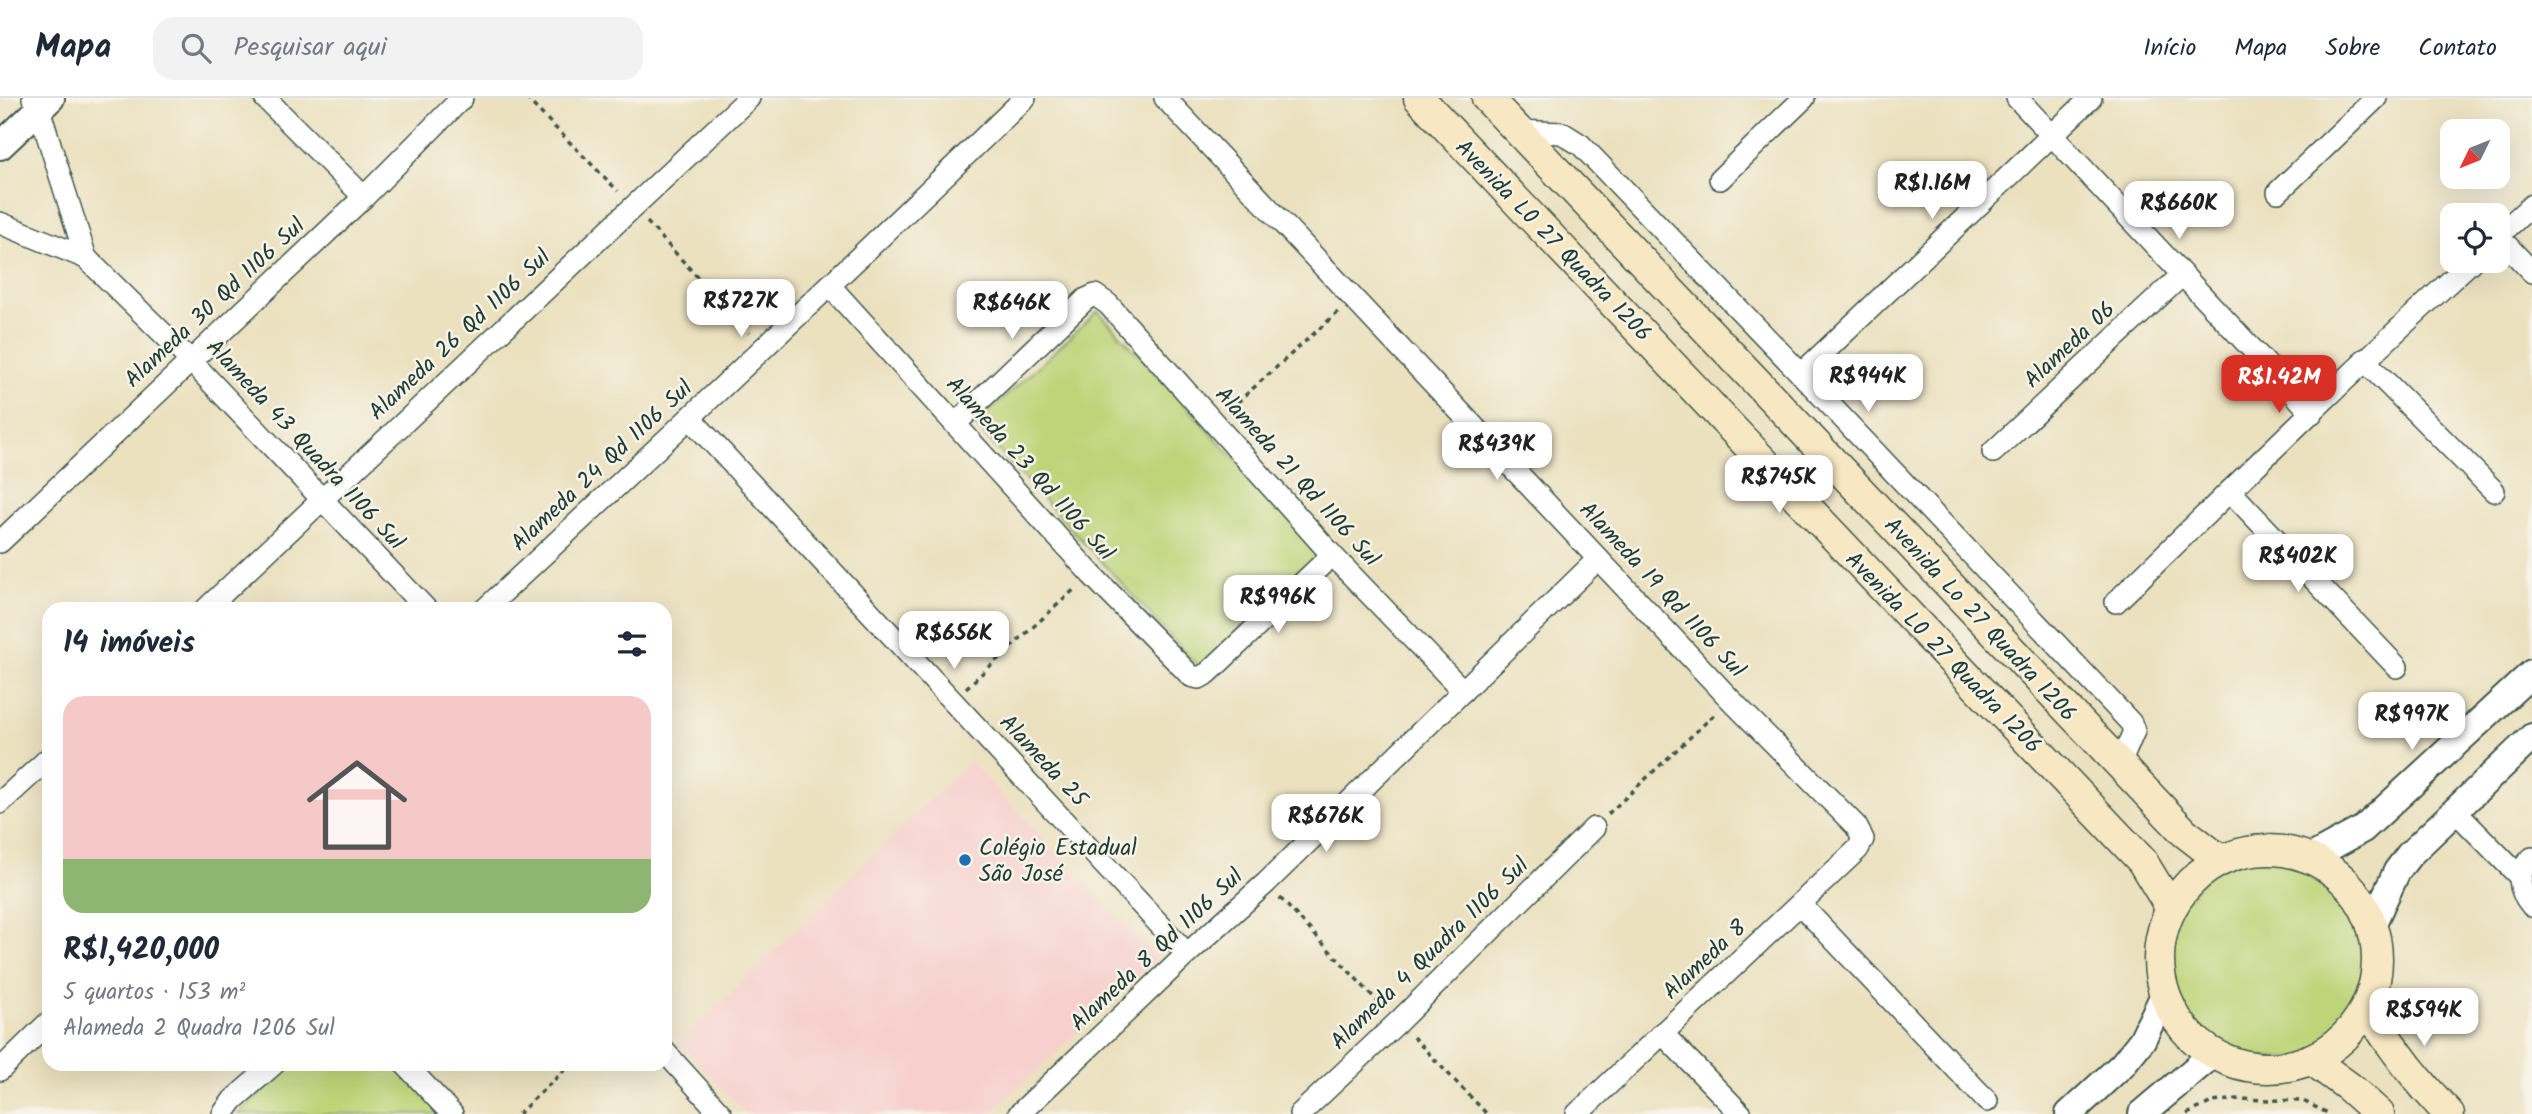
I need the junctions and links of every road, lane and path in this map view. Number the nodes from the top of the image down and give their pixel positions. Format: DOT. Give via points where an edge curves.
graph roads {
  1 [pos="265,98"];
  2 [pos="462,98"];
  3 [pos="749,98"];
  4 [pos="1025,98"];
  5 [pos="1165,98"];
  6 [pos="1419,98"];
  7 [pos="1487,98"];
  8 [pos="1804,98"];
  9 [pos="2017,98"];
  10 [pos="2091,98"];
  11 [pos="2376,98"];
  12 [pos="41,102"];
  13 [pos="1518,131"];
  14 [pos="2053,136"];
  15 [pos="0,146"];
  16 [pos="1720,179"];
  17 [pos="2278,192"];
  18 [pos="364,197"];
  19 [pos="2532,205"];
  20 [pos="0,223"];
  21 [pos="2510,226"];
  22 [pos="2510,249"];
  23 [pos="86,258"];
  24 [pos="2532,272"];
  25 [pos="2459,273"];
  26 [pos="2182,275"];
  27 [pos="830,286"];
  28 [pos="1353,298"];
  29 [pos="190,360"];
  30 [pos="2364,360"];
  31 [pos="1801,374"];
  32 [pos="2312,413"];
  33 [pos="690,418"];
  34 [pos="1215,423"];
  35 [pos="955,424"];
  36 [pos="1853,429"];
  37 [pos="1993,452"];
  38 [pos="1827,456"];
  39 [pos="1895,473"];
  40 [pos="2231,491"];
  41 [pos="2494,491"];
  42 [pos="321,500"];
  43 [pos="1870,501"];
  44 [pos="1,539"];
  45 [pos="1332,555"];
  46 [pos="1598,559"];
  47 [pos="1091,574"];
  48 [pos="213,602"];
  49 [pos="419,602"];
  50 [pos="493,602"];
  51 [pos="2116,602"];
  52 [pos="2397,667"];
  53 [pos="2532,673"];
  54 [pos="1463,691"];
  55 [pos="1730,699"];
  56 [pos="952,700"];
  57 [pos="2532,737"];
  58 [pos="42,764"];
  59 [pos="2120,764"];
  60 [pos="0,803"];
  61 [pos="2455,811"];
  62 [pos="1594,828"];
  63 [pos="1863,839"];
  64 [pos="2310,858"];
  65 [pos="2532,858"];
  66 [pos="2220,860"];
  67 [pos="2520,877"];
  68 [pos="1266,883"];
  69 [pos="1800,904"];
  70 [pos="2532,906"];
  71 [pos="2171,907"];
  72 [pos="2372,925"];
  73 [pos="1187,954"];
  74 [pos="2164,995"];
  75 [pos="2367,1008"];
  76 [pos="1398,1022"];
  77 [pos="42,1028"];
  78 [pos="1662,1033"];
  79 [pos="2213,1054"];
  80 [pos="672,1060"];
  81 [pos="2312,1060"];
  82 [pos="0,1070"];
  83 [pos="266,1071"];
  84 [pos="412,1071"];
  85 [pos="564,1071"];
  86 [pos="1987,1101"];
  87 [pos="223,1114"];
  88 [pos="452,1114"];
  89 [pos="518,1114"];
  90 [pos="721,1114"];
  91 [pos="1018,1114"];
  92 [pos="1300,1114"];
  93 [pos="1487,1114"];
  94 [pos="1577,1114"];
  95 [pos="1741,1114"];
  96 [pos="2069,1114"];
  97 [pos="2142,1114"];
  98 [pos="2187,1114"];
  99 [pos="2330,1114"];
  100 [pos="2379,1114"];
  101 [pos="2449,1114"];
  1 -- 18 [label="street"];
  2 -- 18 [label="street, Alameda 30 Qd 1106 Sul"];
  3 -- 42 [label="street, Alameda 26 Qd 1106 Sul"];
  4 -- 27 [label="street, Alameda 24 Qd 1106 Sul"];
  5 -- 28 [label="street, Alameda 19 Qd 1106 Sul"];
  6 -- 71 [label="main road, Avenida L0 27 Quadra 1206" via="2142,861"];
  7 -- 13 [label="main road, Avenida Lo 27 Quadra 1206"];
  8 -- 16 [label="street"];
  9 -- 14 [label="street"];
  10 -- 14 [label="street"];
  11 -- 17 [label="street"];
  12 -- 15 [label="street"];
  12 -- 23 [label="street"];
  13 -- 31 [label="street" via="1562,133 1581,145"];
  13 -- 38 [label="main road, Avenida Lo 27 Quadra 1206"];
  14 -- 26 [label="street"];
  14 -- 31 [label="street"];
  18 -- 29 [label="street, Alameda 30 Qd 1106 Sul"];
  19 -- 21 [label="street"];
  20 -- 23 [label="street"];
  22 -- 24 [label="street"];
  23 -- 29 [label="street, Alameda 43 Quadra 1106 Sul"];
  25 -- 30 [label="street"];
  26 -- 32 [label="street"];
  26 -- 37 [label="street, Alameda 06"];
  27 -- 33 [label="street, Alameda 24 Qd 1106 Sul"];
  27 -- 35 [label="street, Alameda 23 Qd 1106 Sul"];
  28 -- 34 [label="path"];
  28 -- 46 [label="street, Alameda 19 Qd 1106 Sul"];
  29 -- 42 [label="street, Alameda 43 Quadra 1106 Sul"];
  29 -- 44 [label="street, Alameda 30 Qd 1106 Sul"];
  30 -- 32 [label="street"];
  30 -- 41 [label="street"];
  31 -- 36 [label="street"];
  32 -- 40 [label="street"];
  33 -- 50 [label="street, Alameda 24 Qd 1106 Sul"];
  33 -- 56 [label="street, Alameda 25"];
  34 -- 35 [label="street, Alameda 21 Qd 1106 Sul" via="1096,295 1086,299"];
  34 -- 45 [label="street, Alameda 21 Qd 1106 Sul"];
  35 -- 47 [label="street, Alameda 23 Qd 1106 Sul"];
  36 -- 38 [label="street"];
  36 -- 39 [label="street"];
  38 -- 43 [label="main road, Avenida Lo 27 Quadra 1206"];
  39 -- 43 [label="street"];
  39 -- 59 [label="street" via="2131,723 2134,731"];
  40 -- 51 [label="street"];
  40 -- 52 [label="street"];
  42 -- 48 [label="street, Alameda 26 Qd 1106 Sul"];
  42 -- 49 [label="street, Alameda 43 Quadra 1106 Sul"];
  43 -- 59 [label="main road, Avenida Lo 27 Quadra 1206"];
  45 -- 47 [label="street, Alameda 23 Qd 1106 Sul" via="1199,678 1191,676"];
  45 -- 54 [label="street, Alameda 21 Qd 1106 Sul"];
  46 -- 54 [label="street, Alameda 8 Qd 1106 Sul"];
  46 -- 55 [label="street, Alameda 19 Qd 1106 Sul"];
  47 -- 56 [label="path"];
  53 -- 64 [label="street" via="2362,828"];
  54 -- 68 [label="street, Alameda 8 Qd 1106 Sul"];
  55 -- 62 [label="path"];
  55 -- 63 [label="street, Alameda 19 Qd 1106 Sul" via="1856,826"];
  56 -- 73 [label="street, Alameda 25"];
  57 -- 61 [label="street"];
  58 -- 60 [label="street"];
  59 -- 66 [label="main road, Avenida Lo 27 Quadra 1206" via="2184,832"];
  61 -- 67 [label="street"];
  61 -- 72 [label="street" via="2397,871"];
  62 -- 76 [label="street, Alameda 4 Quadra 1106 Sul"];
  63 -- 69 [label="street, Alameda 8"];
  64 -- 66 [label="main road" via="2280,849 2249,850"];
  64 -- 72 [label="main road" via="2349,885"];
  65 -- 67 [label="street"];
  66 -- 71 [label="main road" via="2183,888"];
  67 -- 70 [label="street" via="2521,894"];
  68 -- 73 [label="street, Alameda 8 Qd 1106 Sul"];
  68 -- 76 [label="path"];
  69 -- 78 [label="street, Alameda 8"];
  69 -- 86 [label="street"];
  71 -- 74 [label="main road" via="2158,951"];
  72 -- 75 [label="main road" via="2378,953"];
  73 -- 91 [label="street, Alameda 8 Qd 1106 Sul"];
  74 -- 79 [label="main road" via="2184,1029"];
  74 -- 96 [label="street" via="2142,1040"];
  75 -- 81 [label="main road" via="2350,1032"];
  75 -- 101 [label="main road" via="2393,1049"];
  76 -- 92 [label="street, Alameda 4 Quadra 1106 Sul"];
  76 -- 93 [label="path"];
  77 -- 82 [label="street"];
  78 -- 94 [label="street, Alameda 8"];
  78 -- 95 [label="street"];
  79 -- 81 [label="main road" via="2242,1066 2272,1069"];
  79 -- 97 [label="street"];
  80 -- 90 [label="street"];
  81 -- 100 [label="main road"];
  83 -- 87 [label="street"];
  84 -- 88 [label="street"];
  85 -- 89 [label="path"];
  98 -- 99 [label="path" via="2212,1102 2238,1099 2303,1101"];
}
